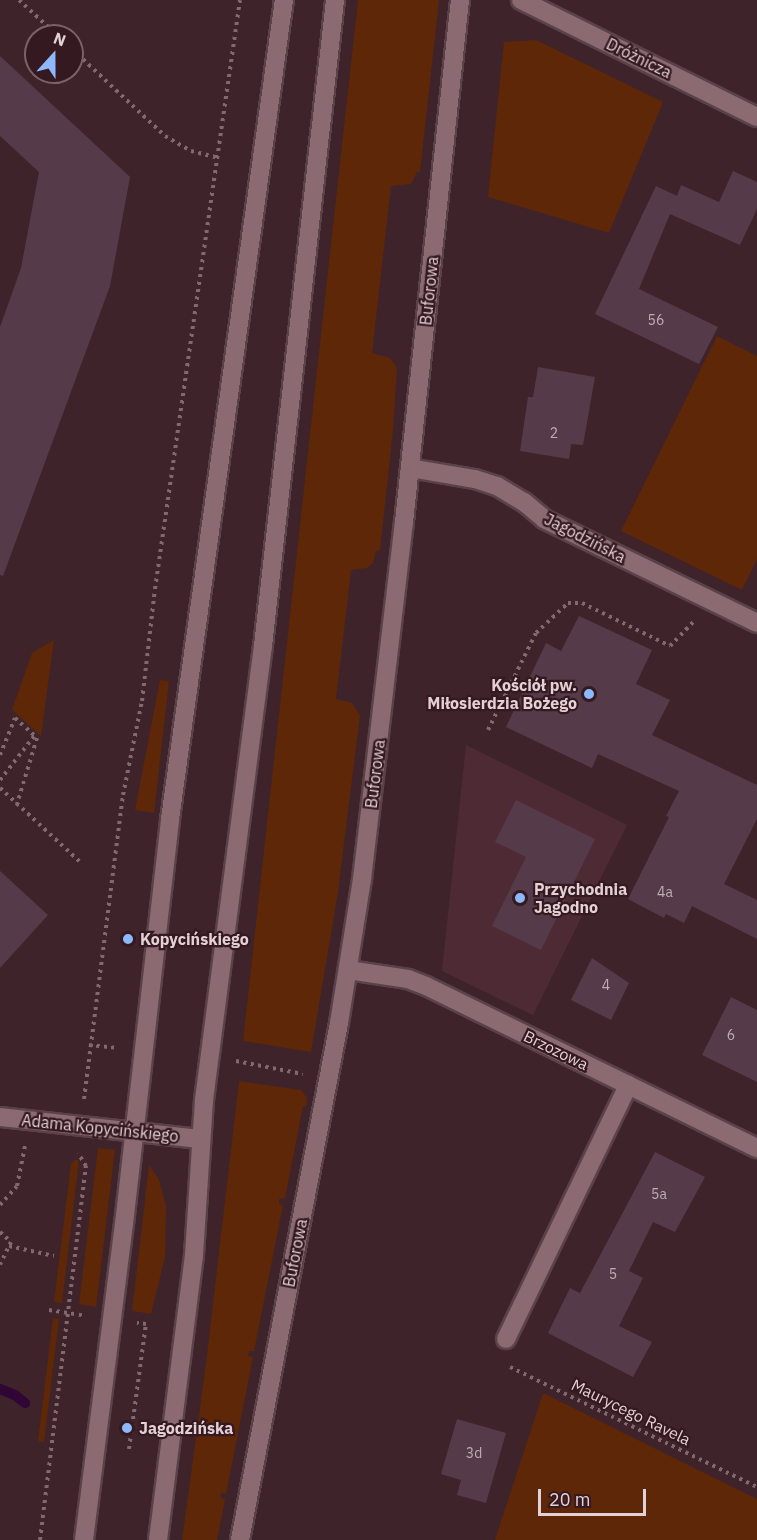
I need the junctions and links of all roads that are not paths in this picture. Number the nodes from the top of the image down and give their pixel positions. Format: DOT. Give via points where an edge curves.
graph roads {
  1 [pos="284,0"];
  2 [pos="335,0"];
  3 [pos="460,0"];
  4 [pos="521,0"];
  5 [pos="757,117"];
  6 [pos="410,468"];
  7 [pos="757,623"];
  8 [pos="348,970"];
  9 [pos="628,1085"];
  10 [pos="0,1116"];
  11 [pos="134,1132"];
  12 [pos="200,1139"];
  13 [pos="757,1148"];
  14 [pos="506,1339"];
  15 [pos="84,1540"];
  16 [pos="158,1540"];
  17 [pos="240,1540"];
  1 -- 11 [label="street" via="170,819"];
  2 -- 12 [label="street" via="263,646"];
  3 -- 6 [label="street, Buforowa"];
  4 -- 5 [label="street, Dróżnicza"];
  6 -- 7 [label="street, Jagodzińska" via="497,486 544,519"];
  6 -- 8 [label="street, Buforowa" via="374,790"];
  8 -- 9 [label="street, Brzozowa" via="426,986"];
  8 -- 17 [label="street, Buforowa"];
  9 -- 13 [label="street, Brzozowa"];
  9 -- 14 [label="street"];
  10 -- 11 [label="street, Adama Kopycińskiego"];
  11 -- 12 [label="street, Adama Kopycińskiego"];
  11 -- 15 [label="street"];
  12 -- 16 [label="street" via="194,1255"];
}
